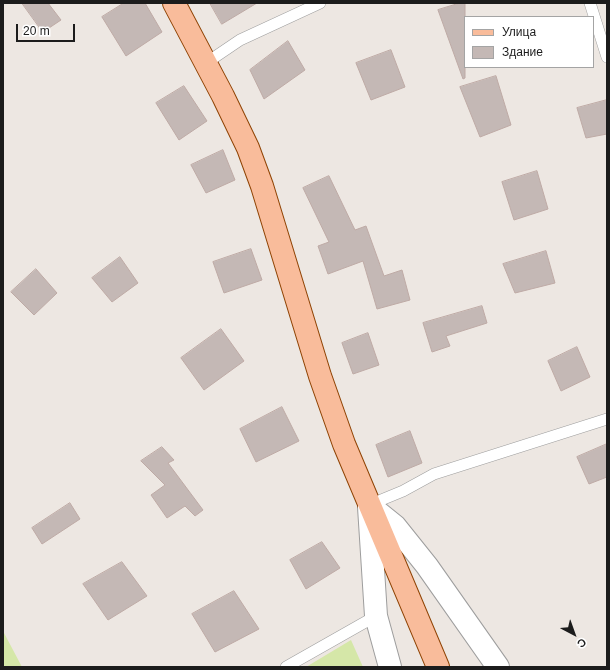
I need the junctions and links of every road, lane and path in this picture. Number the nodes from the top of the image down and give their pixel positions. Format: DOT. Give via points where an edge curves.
graph roads {
  1 [pos="174,3"];
  2 [pos="320,3"];
  3 [pos="590,3"];
  4 [pos="607,57"];
  5 [pos="206,64"];
  6 [pos="607,419"];
  7 [pos="369,505"];
  8 [pos="376,616"];
  9 [pos="286,667"];
  10 [pos="390,667"];
  11 [pos="438,667"];
  12 [pos="498,667"];
  1 -- 5 [label="main road"];
  2 -- 5 [label="lane" via="240,40"];
  3 -- 4 [label="lane"];
  5 -- 7 [label="main road" via="248,148 320,376"];
  6 -- 7 [label="lane" via="434,474"];
  7 -- 8 [label="street"];
  7 -- 11 [label="main road"];
  7 -- 12 [label="street" via="395,526 423,560"];
  8 -- 9 [label="lane"];
  8 -- 10 [label="street"];
}
